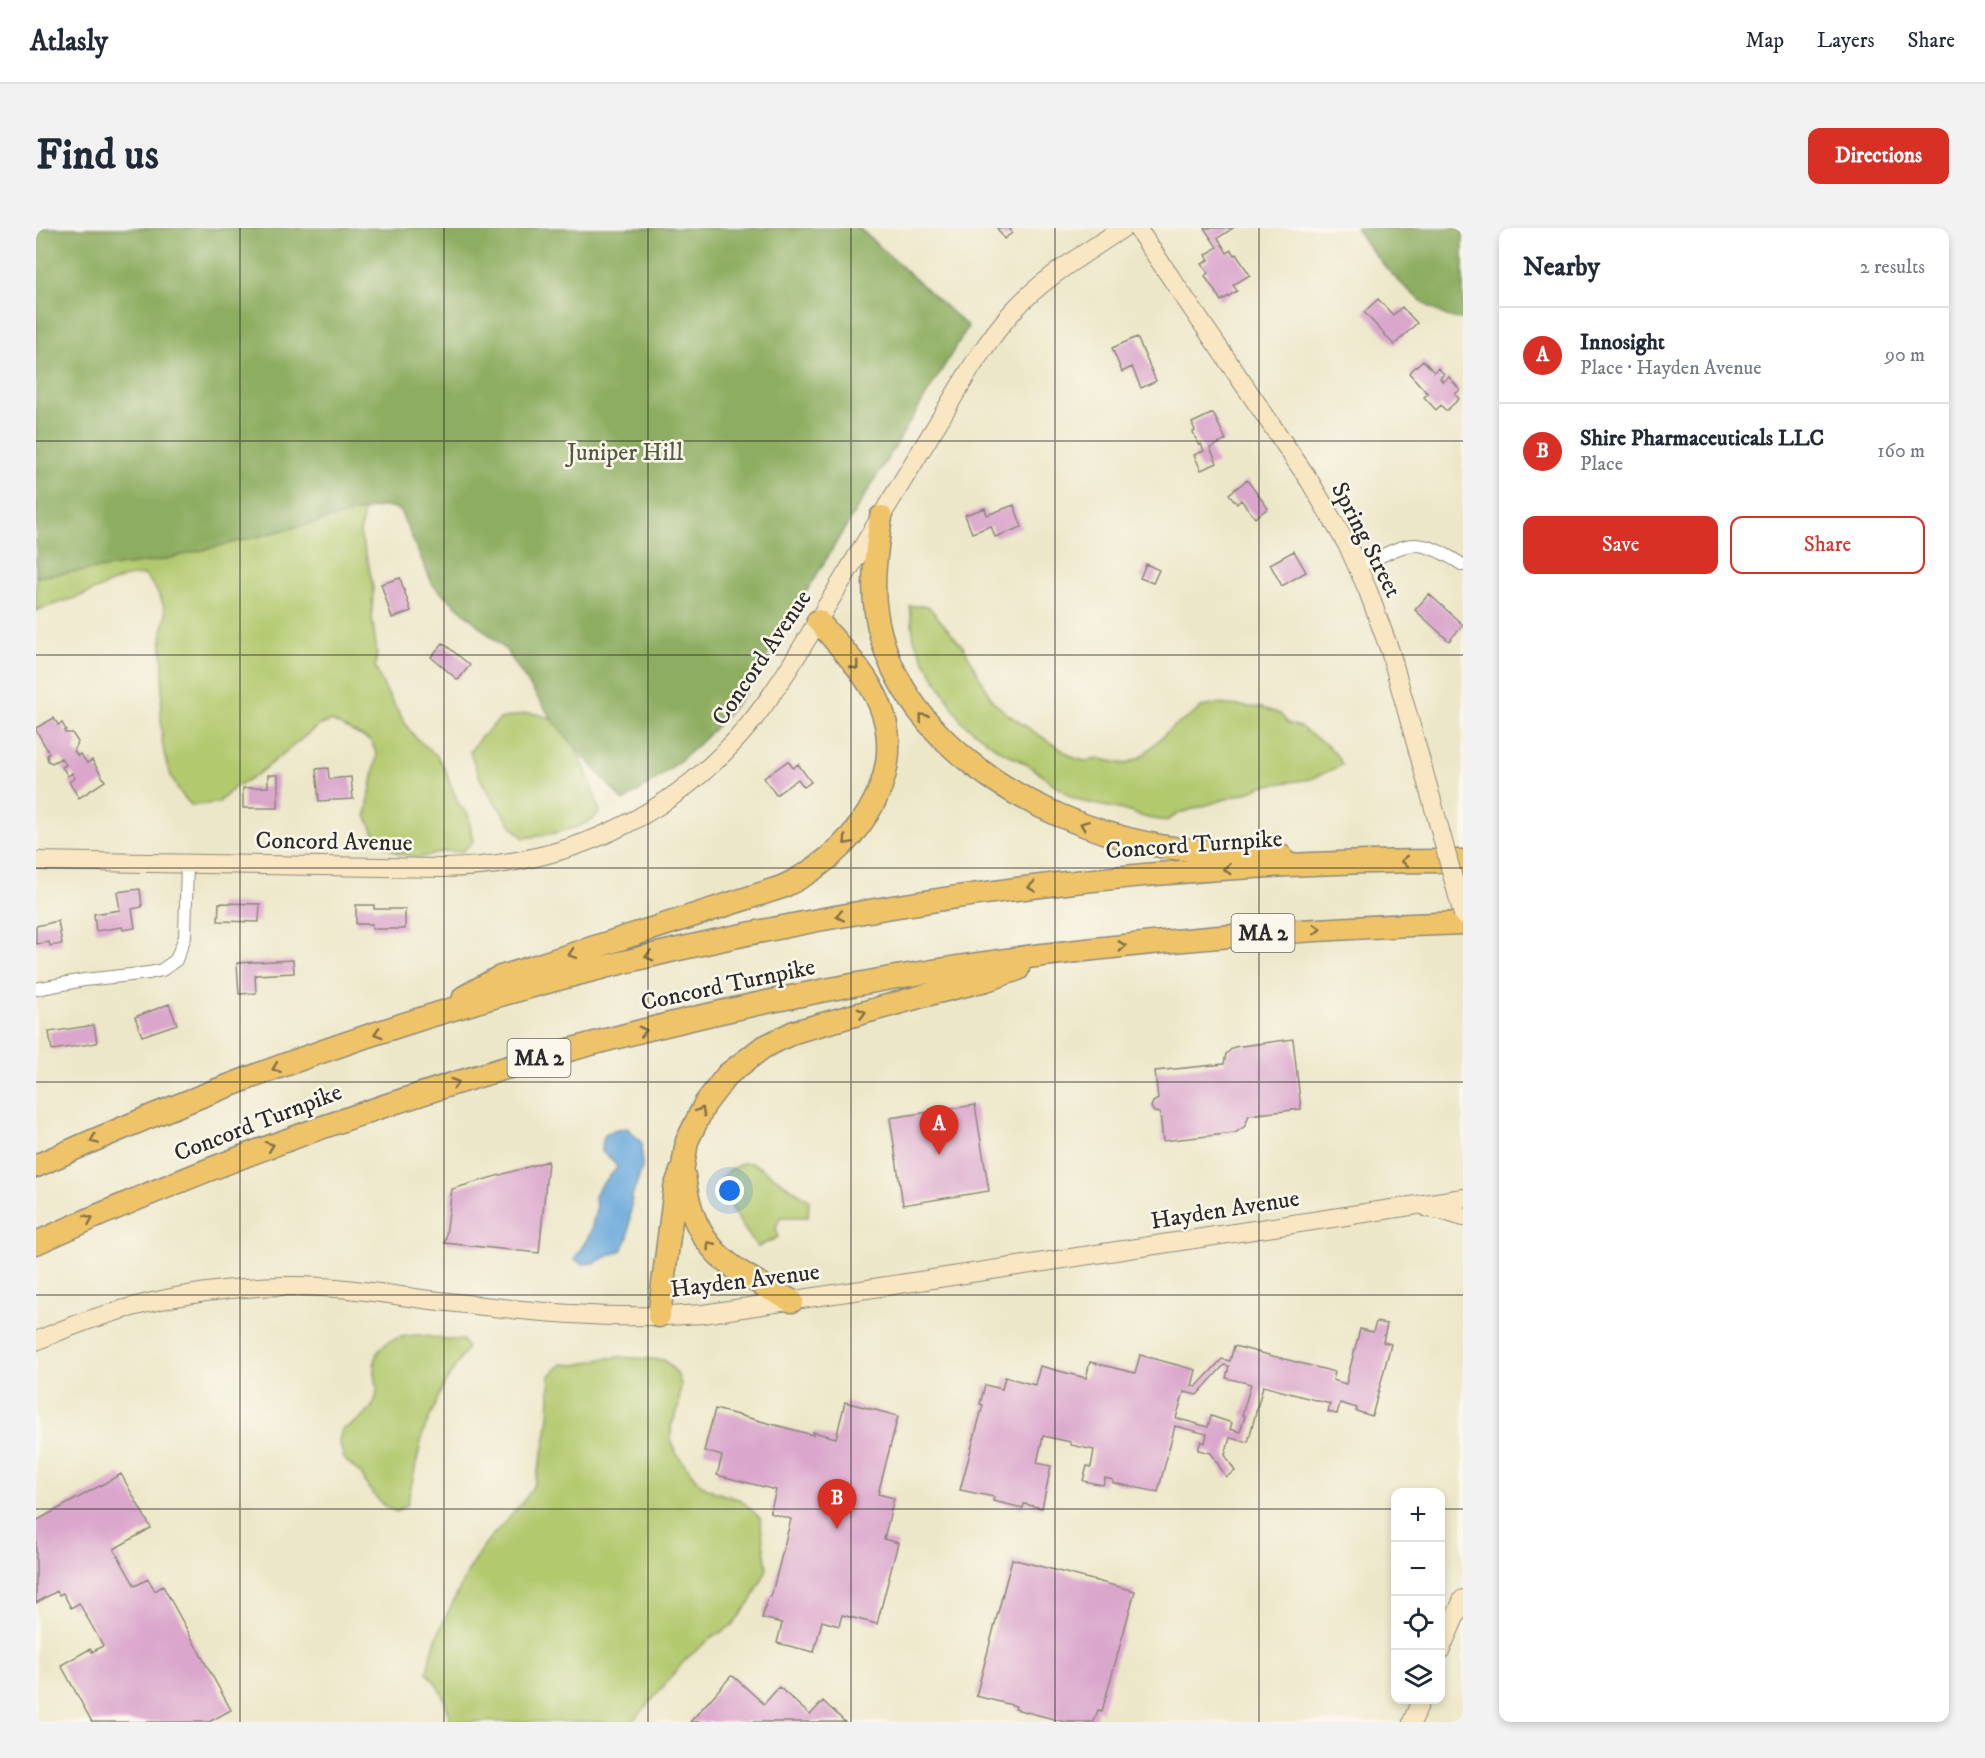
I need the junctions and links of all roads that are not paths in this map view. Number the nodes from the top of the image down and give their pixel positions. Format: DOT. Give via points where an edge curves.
graph roads {
  1 [pos="1123,228"];
  2 [pos="1137,228"];
  3 [pos="881,517"];
  4 [pos="1463,566"];
  5 [pos="1358,567"];
  6 [pos="818,621"];
  7 [pos="36,861"];
  8 [pos="1463,861"];
  9 [pos="187,863"];
  10 [pos="1327,863"];
  11 [pos="1463,915"];
  12 [pos="1463,923"];
  13 [pos="1064,953"];
  14 [pos="36,989"];
  15 [pos="426,1017"];
  16 [pos="36,1166"];
  17 [pos="682,1166"];
  18 [pos="1463,1198"];
  19 [pos="1408,1206"];
  20 [pos="1463,1217"];
  21 [pos="36,1243"];
  22 [pos="792,1301"];
  23 [pos="659,1316"];
  24 [pos="36,1341"];
  25 [pos="1463,1599"];
  26 [pos="1440,1650"];
  27 [pos="1419,1704"];
  28 [pos="1412,1722"];
  1 -- 3 [label="main road, Concord Avenue" via="1046,281 1012,312 977,359"];
  2 -- 5 [label="main road, Spring Street" via="1315,489"];
  3 -- 6 [label="main road, Concord Avenue"];
  10 -- 3 [label="highway, one-way" via="1245,850 1175,848 1112,834 1036,803 963,756 917,710 886,652 874,590"];
  4 -- 5 [label="street" via="1419,544 1402,547"];
  5 -- 11 [label="main road, Spring Street, bridge" via="1390,651"];
  6 -- 9 [label="main road, Concord Avenue" via="759,712 722,755 656,808 592,841 533,859 474,867"];
  6 -- 15 [label="highway, one-way" via="872,690 887,733 887,761 880,788 862,823 842,846 817,868 782,886 498,978"];
  7 -- 9 [label="main road, Concord Avenue"];
  8 -- 10 [label="highway, Concord Turnpike, one-way"];
  9 -- 14 [label="street" via="185,937 176,960 149,973"];
  10 -- 15 [label="highway, Concord Turnpike, one-way" via="1065,883 837,916 632,960"];
  13 -- 12 [label="highway, Concord Turnpike / MA 2, one-way" via="1248,934"];
  17 -- 13 [label="highway, one-way" via="691,1132 711,1095 734,1069 762,1048 813,1026 986,980"];
  21 -- 13 [label="highway, Concord Turnpike / MA 2, one-way" via="290,1138 551,1054 816,993"];
  15 -- 16 [label="highway, Concord Turnpike, one-way" via="225,1087"];
  22 -- 17 [label="highway, one-way" via="740,1272 710,1246 691,1210"];
  17 -- 23 [label="highway" via="675,1188"];
  18 -- 19 [label="main road, Hayden Avenue"];
  19 -- 20 [label="main road"];
  19 -- 22 [label="main road, Hayden Avenue"];
  22 -- 23 [label="main road, Hayden Avenue"];
  23 -- 24 [label="main road, Hayden Avenue" via="559,1314 335,1288 252,1287 141,1303"];
  25 -- 26 [label="main road"];
  27 -- 28 [label="main road"];
}
